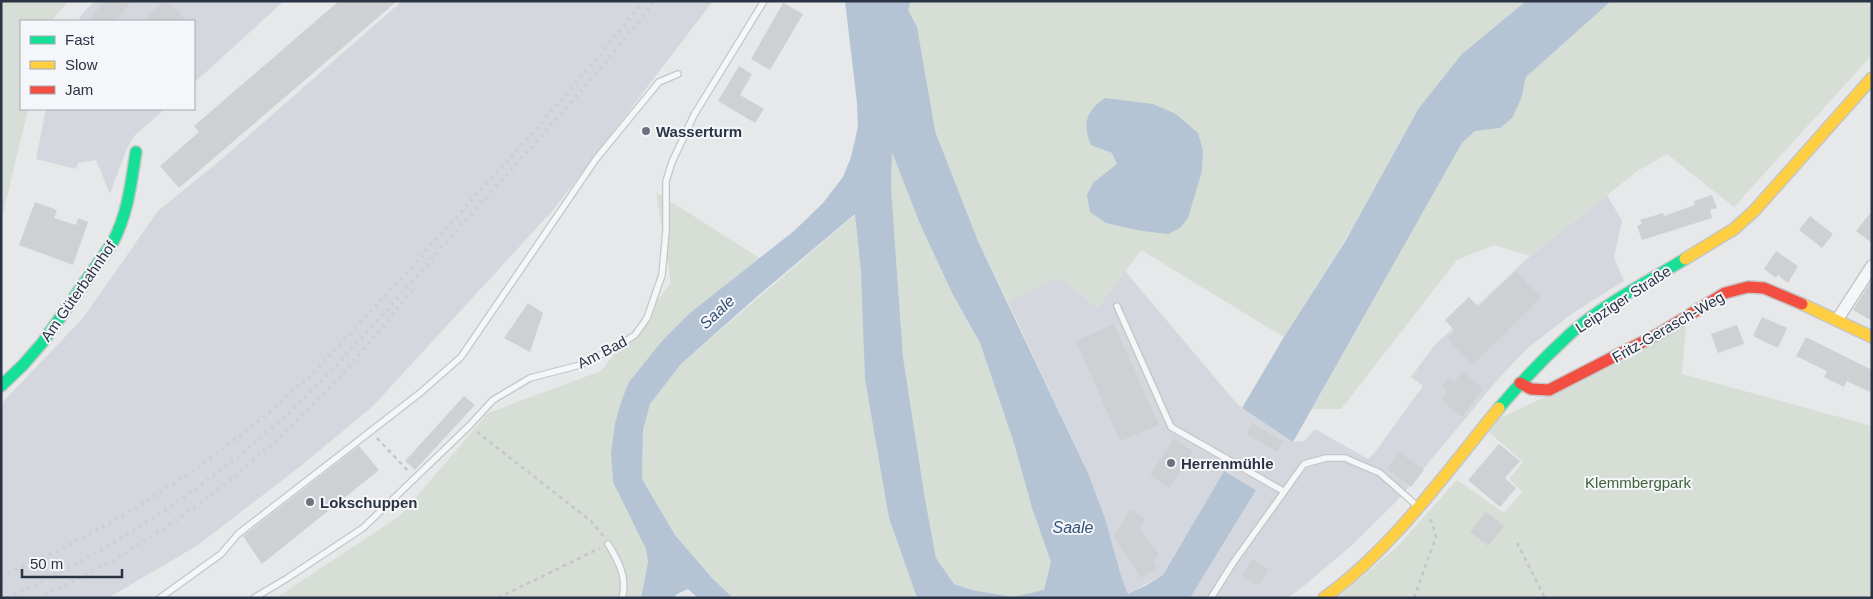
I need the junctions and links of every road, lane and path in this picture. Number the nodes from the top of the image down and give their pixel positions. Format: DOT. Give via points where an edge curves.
graph roads {
  1 [pos="764,1"];
  2 [pos="678,74"];
  3 [pos="1872,78"];
  4 [pos="136,152"];
  5 [pos="1872,266"];
  6 [pos="1117,306"];
  7 [pos="1837,320"];
  8 [pos="1872,337"];
  9 [pos="1520,383"];
  10 [pos="1,386"];
  11 [pos="469,426"];
  12 [pos="371,431"];
  13 [pos="415,478"];
  14 [pos="1282,492"];
  15 [pos="1418,508"];
  16 [pos="1517,543"];
  17 [pos="608,544"];
  18 [pos="160,598"];
  19 [pos="254,598"];
  20 [pos="498,598"];
  21 [pos="622,598"];
  22 [pos="1211,598"];
  23 [pos="1324,598"];
  24 [pos="1414,598"];
  25 [pos="1545,598"];
  1 -- 11 [label="lane, Am Bad" via="694,115 672,162 666,181 662,275 647,318 635,335 613,349 580,366 530,378 493,400"];
  2 -- 12 [label="lane" via="659,82 596,159 461,357"];
  3 -- 9 [label="street, Leipziger Straße" via="1754,211 1734,229 1571,333"];
  4 -- 10 [label="street, Am Güterbahnhof" via="124,217 117,234 40,345"];
  5 -- 7 [label="street"];
  6 -- 14 [label="lane" via="1171,427"];
  7 -- 8 [label="street, Fritz-Gerasch-Weg"];
  7 -- 9 [label="street, Fritz-Gerasch-Weg" via="1764,288 1748,286 1725,293 1660,333 1549,390 1531,389"];
  9 -- 15 [label="street, Leipziger Straße"];
  11 -- 13 [label="lane, Am Bad"];
  11 -- 17 [label="path" via="591,521"];
  12 -- 13 [label="path"];
  12 -- 18 [label="lane" via="238,534 221,554"];
  13 -- 19 [label="lane, Am Bad" via="363,528"];
  14 -- 15 [label="lane" via="1304,464 1326,458 1345,458 1380,473"];
  14 -- 22 [label="lane"];
  15 -- 23 [label="street, Leipziger Straße" via="1385,546"];
  15 -- 24 [label="path" via="1432,522 1436,537"];
  16 -- 25 [label="path"];
  17 -- 20 [label="path"];
  17 -- 21 [label="lane" via="622,567"];
}
